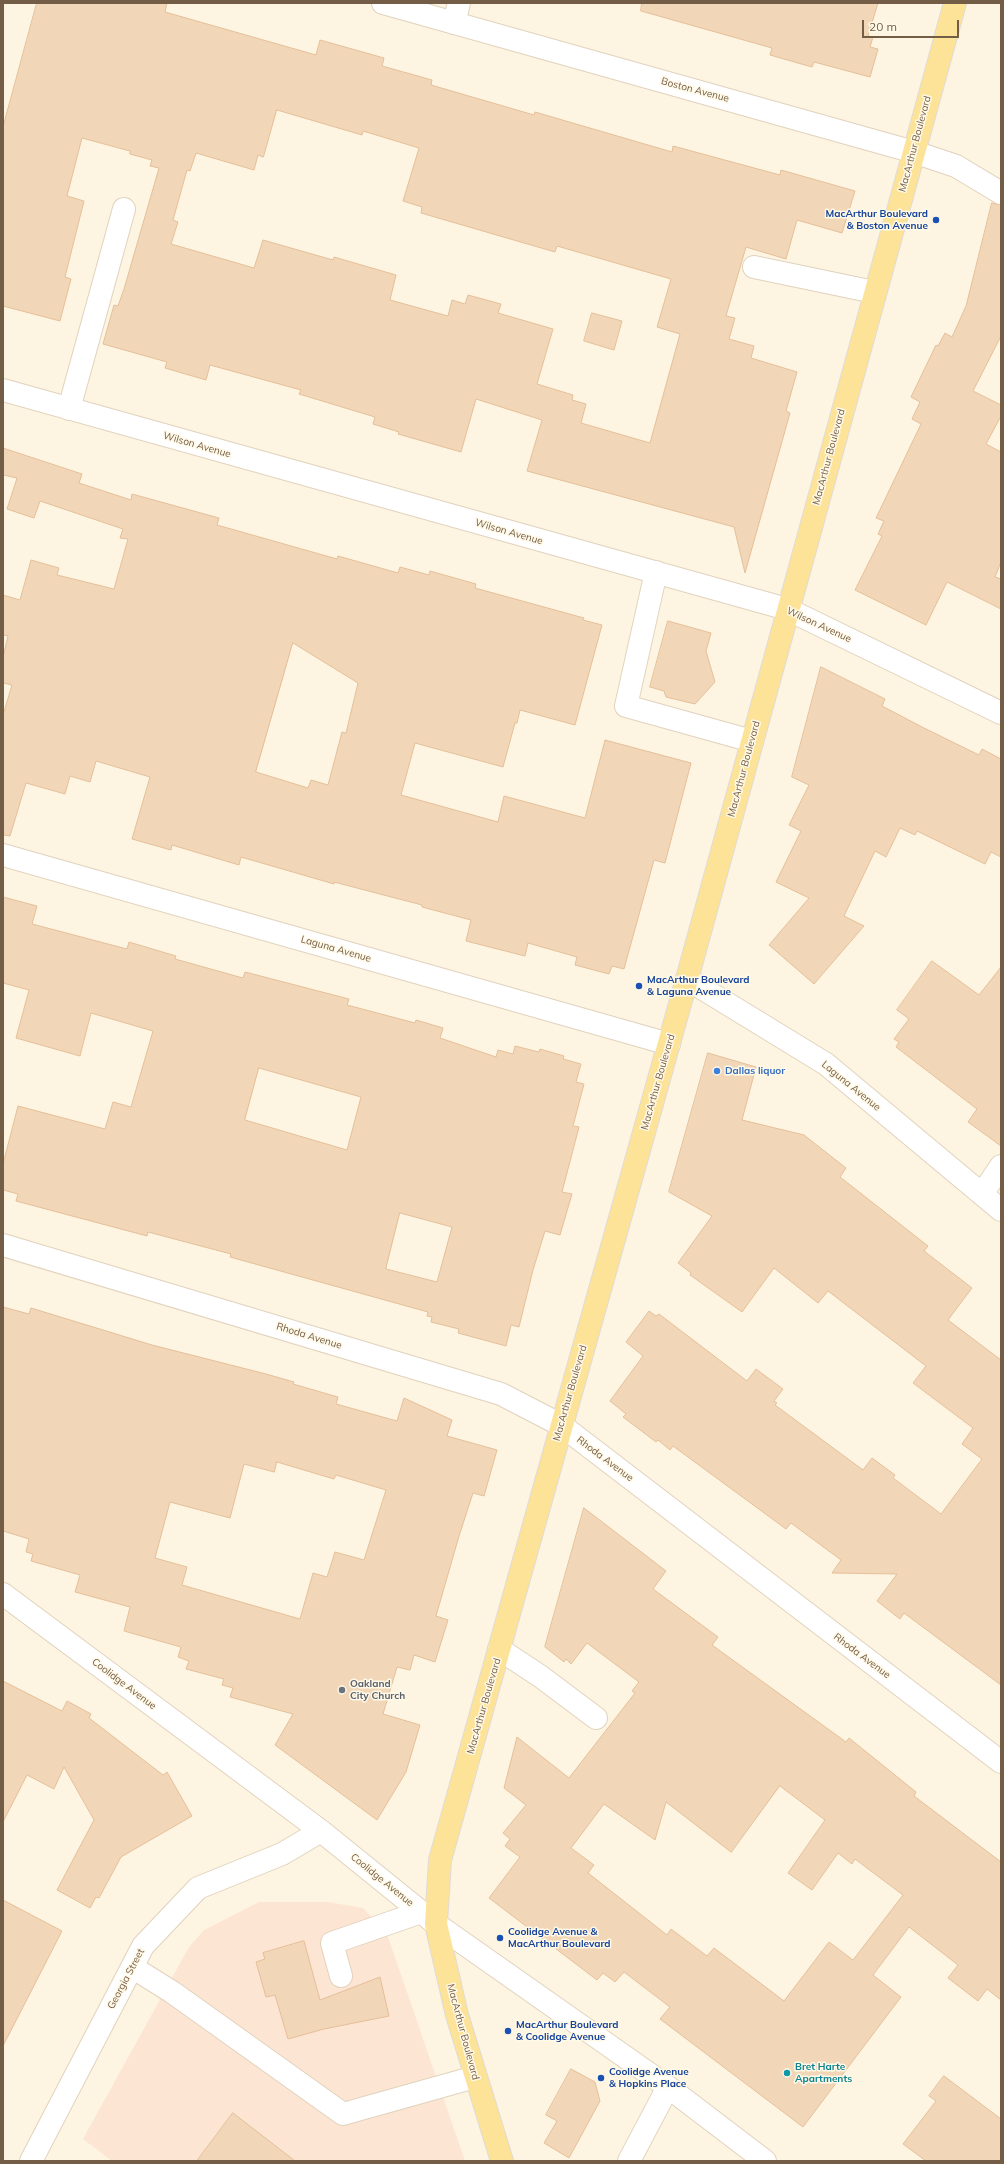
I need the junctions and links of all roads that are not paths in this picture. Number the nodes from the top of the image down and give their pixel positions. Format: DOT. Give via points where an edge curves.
graph roads {
  1 [pos="383,3"];
  2 [pos="954,3"];
  3 [pos="457,13"];
  4 [pos="914,152"];
  5 [pos="1001,193"];
  6 [pos="124,209"];
  7 [pos="754,267"];
  8 [pos="874,292"];
  9 [pos="3,390"];
  10 [pos="69,409"];
  11 [pos="656,572"];
  12 [pos="788,609"];
  13 [pos="1001,713"];
  14 [pos="752,741"];
  15 [pos="3,855"];
  16 [pos="687,979"];
  17 [pos="669,1044"];
  18 [pos="1001,1166"];
  19 [pos="982,1194"];
  20 [pos="1001,1210"];
  21 [pos="3,1245"];
  22 [pos="561,1425"];
  23 [pos="3,1594"];
  24 [pos="499,1649"];
  25 [pos="596,1718"];
  26 [pos="1001,1762"];
  27 [pos="321,1831"];
  28 [pos="429,1918"];
  29 [pos="132,1967"];
  30 [pos="341,1976"];
  31 [pos="475,2077"];
  32 [pos="668,2087"];
  33 [pos="32,2161"];
  34 [pos="502,2161"];
  35 [pos="629,2161"];
  36 [pos="765,2161"];
  1 -- 3 [label="street, Boston Avenue"];
  2 -- 4 [label="main road, MacArthur Boulevard"];
  3 -- 4 [label="street, Boston Avenue"];
  4 -- 5 [label="street, Boston Avenue" via="956,166"];
  4 -- 8 [label="main road, MacArthur Boulevard"];
  6 -- 10 [label="street"];
  7 -- 8 [label="street"];
  8 -- 12 [label="main road, MacArthur Boulevard"];
  9 -- 10 [label="street, Wilson Avenue"];
  10 -- 11 [label="street, Wilson Avenue"];
  11 -- 12 [label="street, Wilson Avenue"];
  11 -- 14 [label="street" via="626,706"];
  12 -- 13 [label="street, Wilson Avenue"];
  12 -- 14 [label="main road, MacArthur Boulevard"];
  14 -- 16 [label="main road, MacArthur Boulevard"];
  15 -- 17 [label="street, Laguna Avenue"];
  16 -- 17 [label="main road, MacArthur Boulevard"];
  16 -- 19 [label="street, Laguna Avenue" via="826,1064"];
  17 -- 22 [label="main road, MacArthur Boulevard"];
  18 -- 19 [label="street"];
  19 -- 20 [label="street, Laguna Avenue"];
  21 -- 22 [label="street, Rhoda Avenue" via="501,1394"];
  22 -- 24 [label="main road, MacArthur Boulevard"];
  22 -- 26 [label="street, Rhoda Avenue"];
  23 -- 27 [label="street, Coolidge Avenue"];
  24 -- 25 [label="street"];
  24 -- 28 [label="main road, MacArthur Boulevard" via="440,1860"];
  27 -- 28 [label="street, Coolidge Avenue"];
  27 -- 29 [label="street, Georgia Street" via="282,1854 198,1888 143,1946"];
  28 -- 30 [label="street" via="332,1944"];
  28 -- 31 [label="main road, MacArthur Boulevard"];
  28 -- 32 [label="street, Coolidge Avenue"];
  29 -- 31 [label="street" via="172,1992 343,2114"];
  29 -- 33 [label="street, Georgia Street"];
  31 -- 34 [label="main road, MacArthur Boulevard"];
  32 -- 35 [label="street"];
  32 -- 36 [label="street, Coolidge Avenue"];
}
